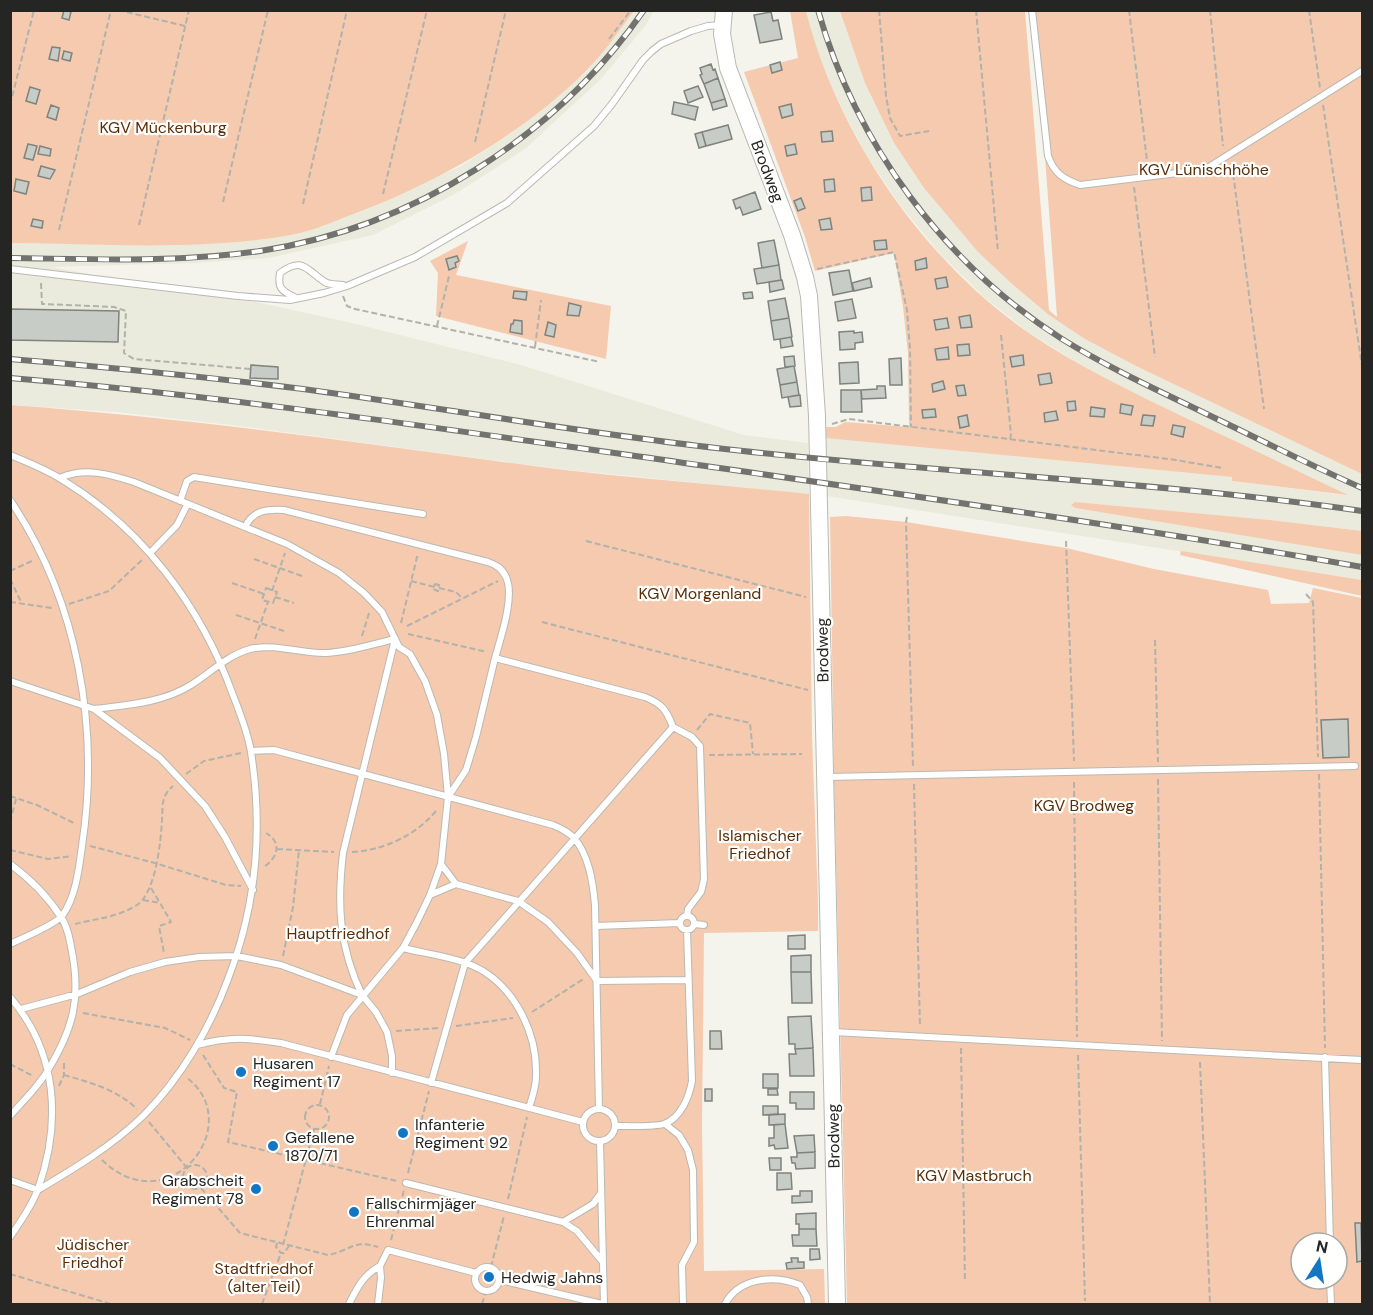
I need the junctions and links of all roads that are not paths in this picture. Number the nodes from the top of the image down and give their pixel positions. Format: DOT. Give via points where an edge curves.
graph roads {
  1 [pos="1032,10"];
  2 [pos="723,18"];
  3 [pos="1362,71"];
  4 [pos="10,269"];
  5 [pos="347,286"];
  6 [pos="297,298"];
  7 [pos="10,455"];
  8 [pos="60,478"];
  9 [pos="10,500"];
  10 [pos="183,503"];
  11 [pos="423,514"];
  12 [pos="245,527"];
  13 [pos="151,552"];
  14 [pos="395,639"];
  15 [pos="495,656"];
  16 [pos="222,664"];
  17 [pos="10,681"];
  18 [pos="85,707"];
  19 [pos="94,709"];
  20 [pos="673,727"];
  21 [pos="251,751"];
  22 [pos="1355,766"];
  23 [pos="362,774"];
  24 [pos="824,777"];
  25 [pos="448,797"];
  26 [pos="574,838"];
  27 [pos="10,864"];
  28 [pos="441,864"];
  29 [pos="456,884"];
  30 [pos="253,890"];
  31 [pos="430,895"];
  32 [pos="518,901"];
  33 [pos="687,916"];
  34 [pos="62,917"];
  35 [pos="680,923"];
  36 [pos="695,924"];
  37 [pos="704,925"];
  38 [pos="596,926"];
  39 [pos="687,931"];
  40 [pos="10,944"];
  41 [pos="403,948"];
  42 [pos="237,956"];
  43 [pos="465,963"];
  44 [pos="687,980"];
  45 [pos="597,981"];
  46 [pos="77,994"];
  47 [pos="362,995"];
  48 [pos="10,996"];
  49 [pos="21,1009"];
  50 [pos="830,1032"];
  51 [pos="197,1045"];
  52 [pos="331,1057"];
  53 [pos="1325,1058"];
  54 [pos="1362,1060"];
  55 [pos="48,1070"];
  56 [pos="392,1073"];
  57 [pos="431,1083"];
  58 [pos="529,1108"];
  59 [pos="599,1109"];
  60 [pos="10,1116"];
  61 [pos="583,1122"];
  62 [pos="664,1124"];
  63 [pos="616,1126"];
  64 [pos="600,1142"];
  65 [pos="10,1180"];
  66 [pos="406,1183"];
  67 [pos="38,1190"];
  68 [pos="602,1193"];
  69 [pos="563,1222"];
  70 [pos="1329,1231"];
  71 [pos="10,1237"];
  72 [pos="602,1261"];
  73 [pos="380,1266"];
  74 [pos="476,1274"];
  75 [pos="500,1280"];
  76 [pos="349,1305"];
  77 [pos="378,1305"];
  78 [pos="603,1305"];
  79 [pos="683,1305"];
  80 [pos="725,1305"];
  81 [pos="808,1305"];
  82 [pos="837,1305"];
  1 -- 3 [label="lane" via="1048,156 1052,169 1067,181 1080,184 1209,167"];
  2 -- 5 [label="lane" via="652,51 594,126 507,203 415,257"];
  2 -- 24 [label="street, Brodweg" via="728,68 792,235 809,296 817,425"];
  4 -- 6 [label="lane" via="238,296"];
  5 -- 6 [label="lane"];
  5 -- 6 [label="lane" via="326,283 300,265 289,266 280,273 278,282 283,291"];
  7 -- 8 [label="lane"];
  8 -- 10 [label="lane" via="72,473 110,474"];
  8 -- 13 [label="lane"];
  9 -- 18 [label="lane" via="25,521 62,606"];
  10 -- 11 [label="lane" via="187,481 194,477"];
  10 -- 12 [label="lane"];
  10 -- 13 [label="lane" via="177,525"];
  12 -- 14 [label="lane" via="287,544 339,573 382,612"];
  12 -- 15 [label="lane" via="257,513 276,510 499,567 507,577 509,591"];
  13 -- 16 [label="lane" via="177,586"];
  14 -- 16 [label="lane" via="330,653 252,648"];
  14 -- 23 [label="lane"];
  14 -- 25 [label="lane" via="410,654 425,681 437,715"];
  15 -- 20 [label="lane" via="645,697 659,703"];
  15 -- 25 [label="lane" via="466,770"];
  16 -- 19 [label="lane" via="170,695"];
  16 -- 21 [label="lane"];
  17 -- 18 [label="lane"];
  18 -- 19 [label="lane"];
  18 -- 34 [label="lane" via="89,776 85,829 71,897"];
  19 -- 30 [label="lane" via="138,740 181,779 225,837"];
  20 -- 26 [label="lane"];
  20 -- 33 [label="lane" via="700,746 704,879"];
  21 -- 23 [label="lane" via="274,750"];
  21 -- 30 [label="lane" via="258,831"];
  22 -- 24 [label="lane"];
  23 -- 25 [label="lane"];
  23 -- 47 [label="lane" via="339,887 340,921 352,975"];
  24 -- 50 [label="street, Brodweg"];
  25 -- 26 [label="lane" via="552,825"];
  25 -- 28 [label="lane"];
  26 -- 32 [label="lane"];
  26 -- 38 [label="lane" via="593,884"];
  27 -- 34 [label="lane"];
  28 -- 29 [label="lane"];
  28 -- 31 [label="lane"];
  29 -- 31 [label="lane"];
  29 -- 32 [label="lane"];
  30 -- 42 [label="lane"];
  31 -- 41 [label="lane"];
  32 -- 43 [label="lane"];
  32 -- 45 [label="lane" via="548,922 578,953"];
  33 -- 35 [label="lane"];
  33 -- 36 [label="lane"];
  34 -- 40 [label="lane"];
  34 -- 46 [label="lane"];
  35 -- 38 [label="lane"];
  35 -- 39 [label="lane"];
  36 -- 37 [label="lane"];
  36 -- 39 [label="lane"];
  38 -- 45 [label="lane"];
  39 -- 44 [label="lane"];
  41 -- 43 [label="lane"];
  41 -- 47 [label="lane"];
  42 -- 46 [label="lane" via="165,962"];
  42 -- 47 [label="lane" via="280,965"];
  42 -- 51 [label="lane" via="219,1005"];
  43 -- 57 [label="lane"];
  43 -- 58 [label="lane" via="488,973 525,1016 534,1045 536,1077"];
  44 -- 45 [label="lane"];
  44 -- 62 [label="lane" via="692,1081 679,1112"];
  45 -- 59 [label="lane"];
  46 -- 49 [label="lane"];
  46 -- 55 [label="lane" via="66,1035"];
  47 -- 52 [label="lane" via="347,1015"];
  47 -- 56 [label="lane" via="387,1032"];
  48 -- 49 [label="lane"];
  49 -- 55 [label="lane" via="41,1046"];
  50 -- 53 [label="lane"];
  50 -- 82 [label="street, Brodweg"];
  51 -- 52 [label="lane" via="242,1037"];
  51 -- 67 [label="lane" via="143,1116 96,1155"];
  52 -- 56 [label="lane"];
  53 -- 54 [label="lane"];
  53 -- 70 [label="lane"];
  55 -- 60 [label="lane"];
  55 -- 67 [label="lane" via="51,1133"];
  56 -- 57 [label="lane"];
  57 -- 58 [label="lane"];
  58 -- 61 [label="lane"];
  59 -- 61 [label="lane" via="586,1115"];
  59 -- 63 [label="lane" via="614,1118"];
  61 -- 64 [label="lane" via="590,1139"];
  62 -- 63 [label="lane"];
  62 -- 79 [label="lane" via="688,1150 693,1170 694,1242 682,1265"];
  63 -- 64 [label="lane" via="608,1139"];
  64 -- 68 [label="lane"];
  65 -- 67 [label="lane"];
  66 -- 69 [label="lane"];
  67 -- 71 [label="lane"];
  68 -- 69 [label="lane" via="593,1204"];
  68 -- 72 [label="lane"];
  69 -- 72 [label="lane" via="577,1231"];
  72 -- 78 [label="lane"];
  73 -- 74 [label="lane" via="388,1250"];
  73 -- 76 [label="lane" via="362,1278"];
  73 -- 77 [label="lane"];
  74 -- 75 [label="lane" via="491,1267"];
  74 -- 75 [label="lane" via="477,1285 486,1291 495,1289"];
  75 -- 78 [label="lane"];
  80 -- 81 [label="lane" via="734,1290 752,1282 772,1280 800,1285"];
}
